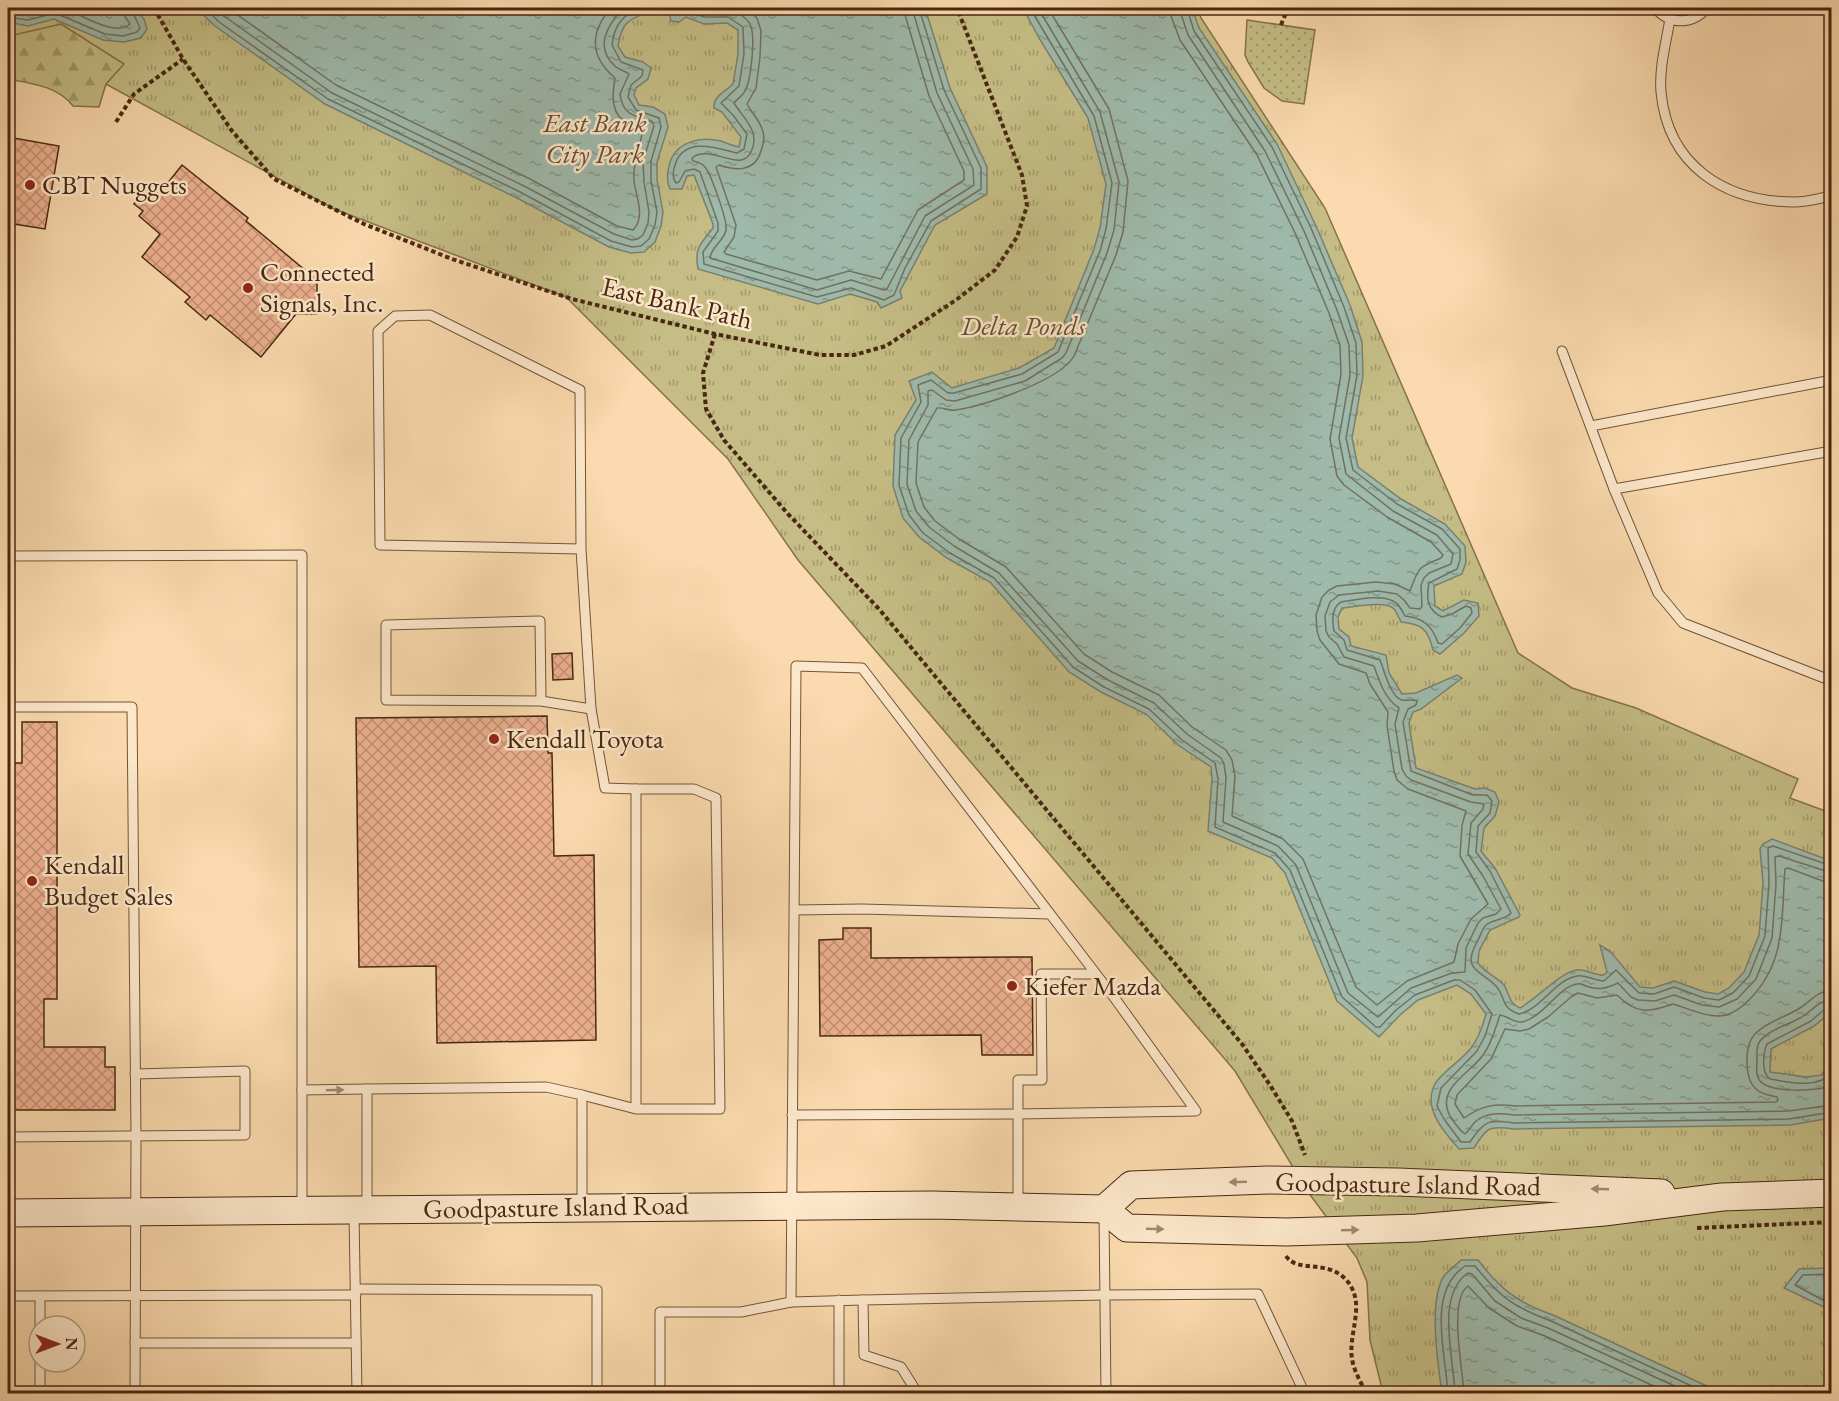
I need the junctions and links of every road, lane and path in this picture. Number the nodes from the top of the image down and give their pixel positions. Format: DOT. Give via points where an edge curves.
graph roads {
  1 [pos="154,8"];
  2 [pos="957,8"];
  3 [pos="1288,8"];
  4 [pos="1655,8"];
  5 [pos="1707,8"];
  6 [pos="1670,19"];
  7 [pos="1281,25"];
  8 [pos="183,59"];
  9 [pos="116,122"];
  10 [pos="1832,196"];
  11 [pos="714,334"];
  12 [pos="1562,351"];
  13 [pos="1832,380"];
  14 [pos="1591,426"];
  15 [pos="1832,451"];
  16 [pos="1614,489"];
  17 [pos="581,549"];
  18 [pos="8,556"];
  19 [pos="1832,681"];
  20 [pos="541,701"];
  21 [pos="8,708"];
  22 [pos="591,709"];
  23 [pos="636,789"];
  24 [pos="795,910"];
  25 [pos="1049,914"];
  26 [pos="1095,974"];
  27 [pos="135,1074"];
  28 [pos="367,1089"];
  29 [pos="302,1090"];
  30 [pos="582,1095"];
  31 [pos="636,1109"];
  32 [pos="1018,1114"];
  33 [pos="792,1115"];
  34 [pos="8,1137"];
  35 [pos="136,1137"];
  36 [pos="1307,1160"];
  37 [pos="1832,1193"];
  38 [pos="1722,1197"];
  39 [pos="791,1205"];
  40 [pos="582,1207"];
  41 [pos="1018,1207"];
  42 [pos="302,1209"];
  43 [pos="361,1209"];
  44 [pos="1104,1209"];
  45 [pos="135,1212"];
  46 [pos="8,1214"];
  47 [pos="1287,1257"];
  48 [pos="356,1292"];
  49 [pos="1105,1295"];
  50 [pos="8,1296"];
  51 [pos="40,1296"];
  52 [pos="135,1297"];
  53 [pos="839,1300"];
  54 [pos="863,1300"];
  55 [pos="791,1302"];
  56 [pos="40,1314"];
  57 [pos="135,1342"];
  58 [pos="356,1343"];
  59 [pos="40,1374"];
  60 [pos="40,1394"];
  61 [pos="135,1394"];
  62 [pos="357,1394"];
  63 [pos="597,1394"];
  64 [pos="660,1394"];
  65 [pos="839,1394"];
  66 [pos="918,1394"];
  67 [pos="1106,1394"];
  68 [pos="1305,1394"];
  69 [pos="1367,1394"];
  1 -- 8 [label="path, East Bank Path"];
  2 -- 11 [label="path, East Bank Path" via="1022,175 1026,196 1027,206 1017,237 995,270 886,346 854,355 820,355"];
  3 -- 7 [label="path"];
  4 -- 6 [label="lane"];
  5 -- 6 [label="lane" via="1692,20"];
  6 -- 10 [label="lane" via="1661,75 1664,110 1680,150 1694,168 1713,183 1756,198 1796,202"];
  8 -- 9 [label="path" via="134,94"];
  8 -- 11 [label="path, East Bank Path" via="232,131 284,184 364,224 452,259 572,299"];
  11 -- 36 [label="path" via="703,373 706,409 724,440 879,609 1242,1044 1292,1121"];
  12 -- 14 [label="lane"];
  13 -- 14 [label="lane"];
  14 -- 16 [label="lane"];
  15 -- 16 [label="lane"];
  16 -- 19 [label="lane" via="1658,593 1683,622"];
  17 -- 17 [label="lane" via="380,545 378,331 395,316 430,315 580,390"];
  17 -- 22 [label="lane"];
  18 -- 29 [label="lane" via="302,555"];
  20 -- 20 [label="lane" via="386,700 386,625 540,621"];
  20 -- 22 [label="lane"];
  21 -- 27 [label="lane" via="132,707"];
  22 -- 23 [label="lane" via="605,788"];
  23 -- 31 [label="lane"];
  23 -- 31 [label="lane" via="694,789 716,798 720,1109"];
  24 -- 25 [label="lane"];
  24 -- 25 [label="lane" via="796,666 862,668"];
  24 -- 33 [label="lane"];
  25 -- 26 [label="lane"];
  26 -- 32 [label="lane" via="1041,974 1042,1080 1018,1080"];
  26 -- 32 [label="lane" via="1196,1111"];
  27 -- 35 [label="lane"];
  27 -- 35 [label="lane" via="245,1071 245,1135"];
  29 -- 28 [label="lane, one-way"];
  28 -- 30 [label="lane" via="546,1087"];
  28 -- 43 [label="lane"];
  29 -- 42 [label="lane"];
  30 -- 31 [label="lane"];
  30 -- 40 [label="lane"];
  32 -- 33 [label="lane"];
  32 -- 41 [label="lane"];
  33 -- 39 [label="lane"];
  34 -- 35 [label="lane"];
  35 -- 45 [label="lane"];
  37 -- 38 [label="main road, Goodpasture Island Road"];
  44 -- 38 [label="main road, Goodpasture Island Road, one-way" via="1127,1228 1286,1232 1417,1228"];
  38 -- 44 [label="main road, Goodpasture Island Road, one-way" via="1604,1189 1268,1180 1131,1185"];
  39 -- 40 [label="main road, Goodpasture Island Road"];
  39 -- 41 [label="main road, Goodpasture Island Road"];
  39 -- 55 [label="lane"];
  40 -- 43 [label="main road, Goodpasture Island Road"];
  41 -- 44 [label="main road, Goodpasture Island Road"];
  42 -- 43 [label="main road, Goodpasture Island Road"];
  42 -- 45 [label="main road, Goodpasture Island Road"];
  43 -- 48 [label="lane"];
  44 -- 49 [label="lane"];
  45 -- 46 [label="main road, Goodpasture Island Road"];
  45 -- 52 [label="lane"];
  47 -- 69 [label="path" via="1299,1265 1333,1269 1350,1284 1356,1303 1352,1360"];
  48 -- 52 [label="lane"];
  48 -- 58 [label="lane"];
  48 -- 63 [label="lane" via="597,1290"];
  49 -- 54 [label="lane"];
  49 -- 67 [label="lane"];
  49 -- 68 [label="lane" via="1258,1294"];
  50 -- 51 [label="lane"];
  51 -- 52 [label="lane"];
  51 -- 56 [label="lane"];
  52 -- 57 [label="lane"];
  53 -- 54 [label="lane"];
  53 -- 55 [label="lane"];
  53 -- 65 [label="lane"];
  54 -- 66 [label="lane" via="864,1355 902,1367"];
  55 -- 64 [label="lane" via="741,1312 660,1312"];
  57 -- 58 [label="lane"];
  57 -- 61 [label="lane"];
  58 -- 62 [label="lane"];
  59 -- 60 [label="lane"];
}
